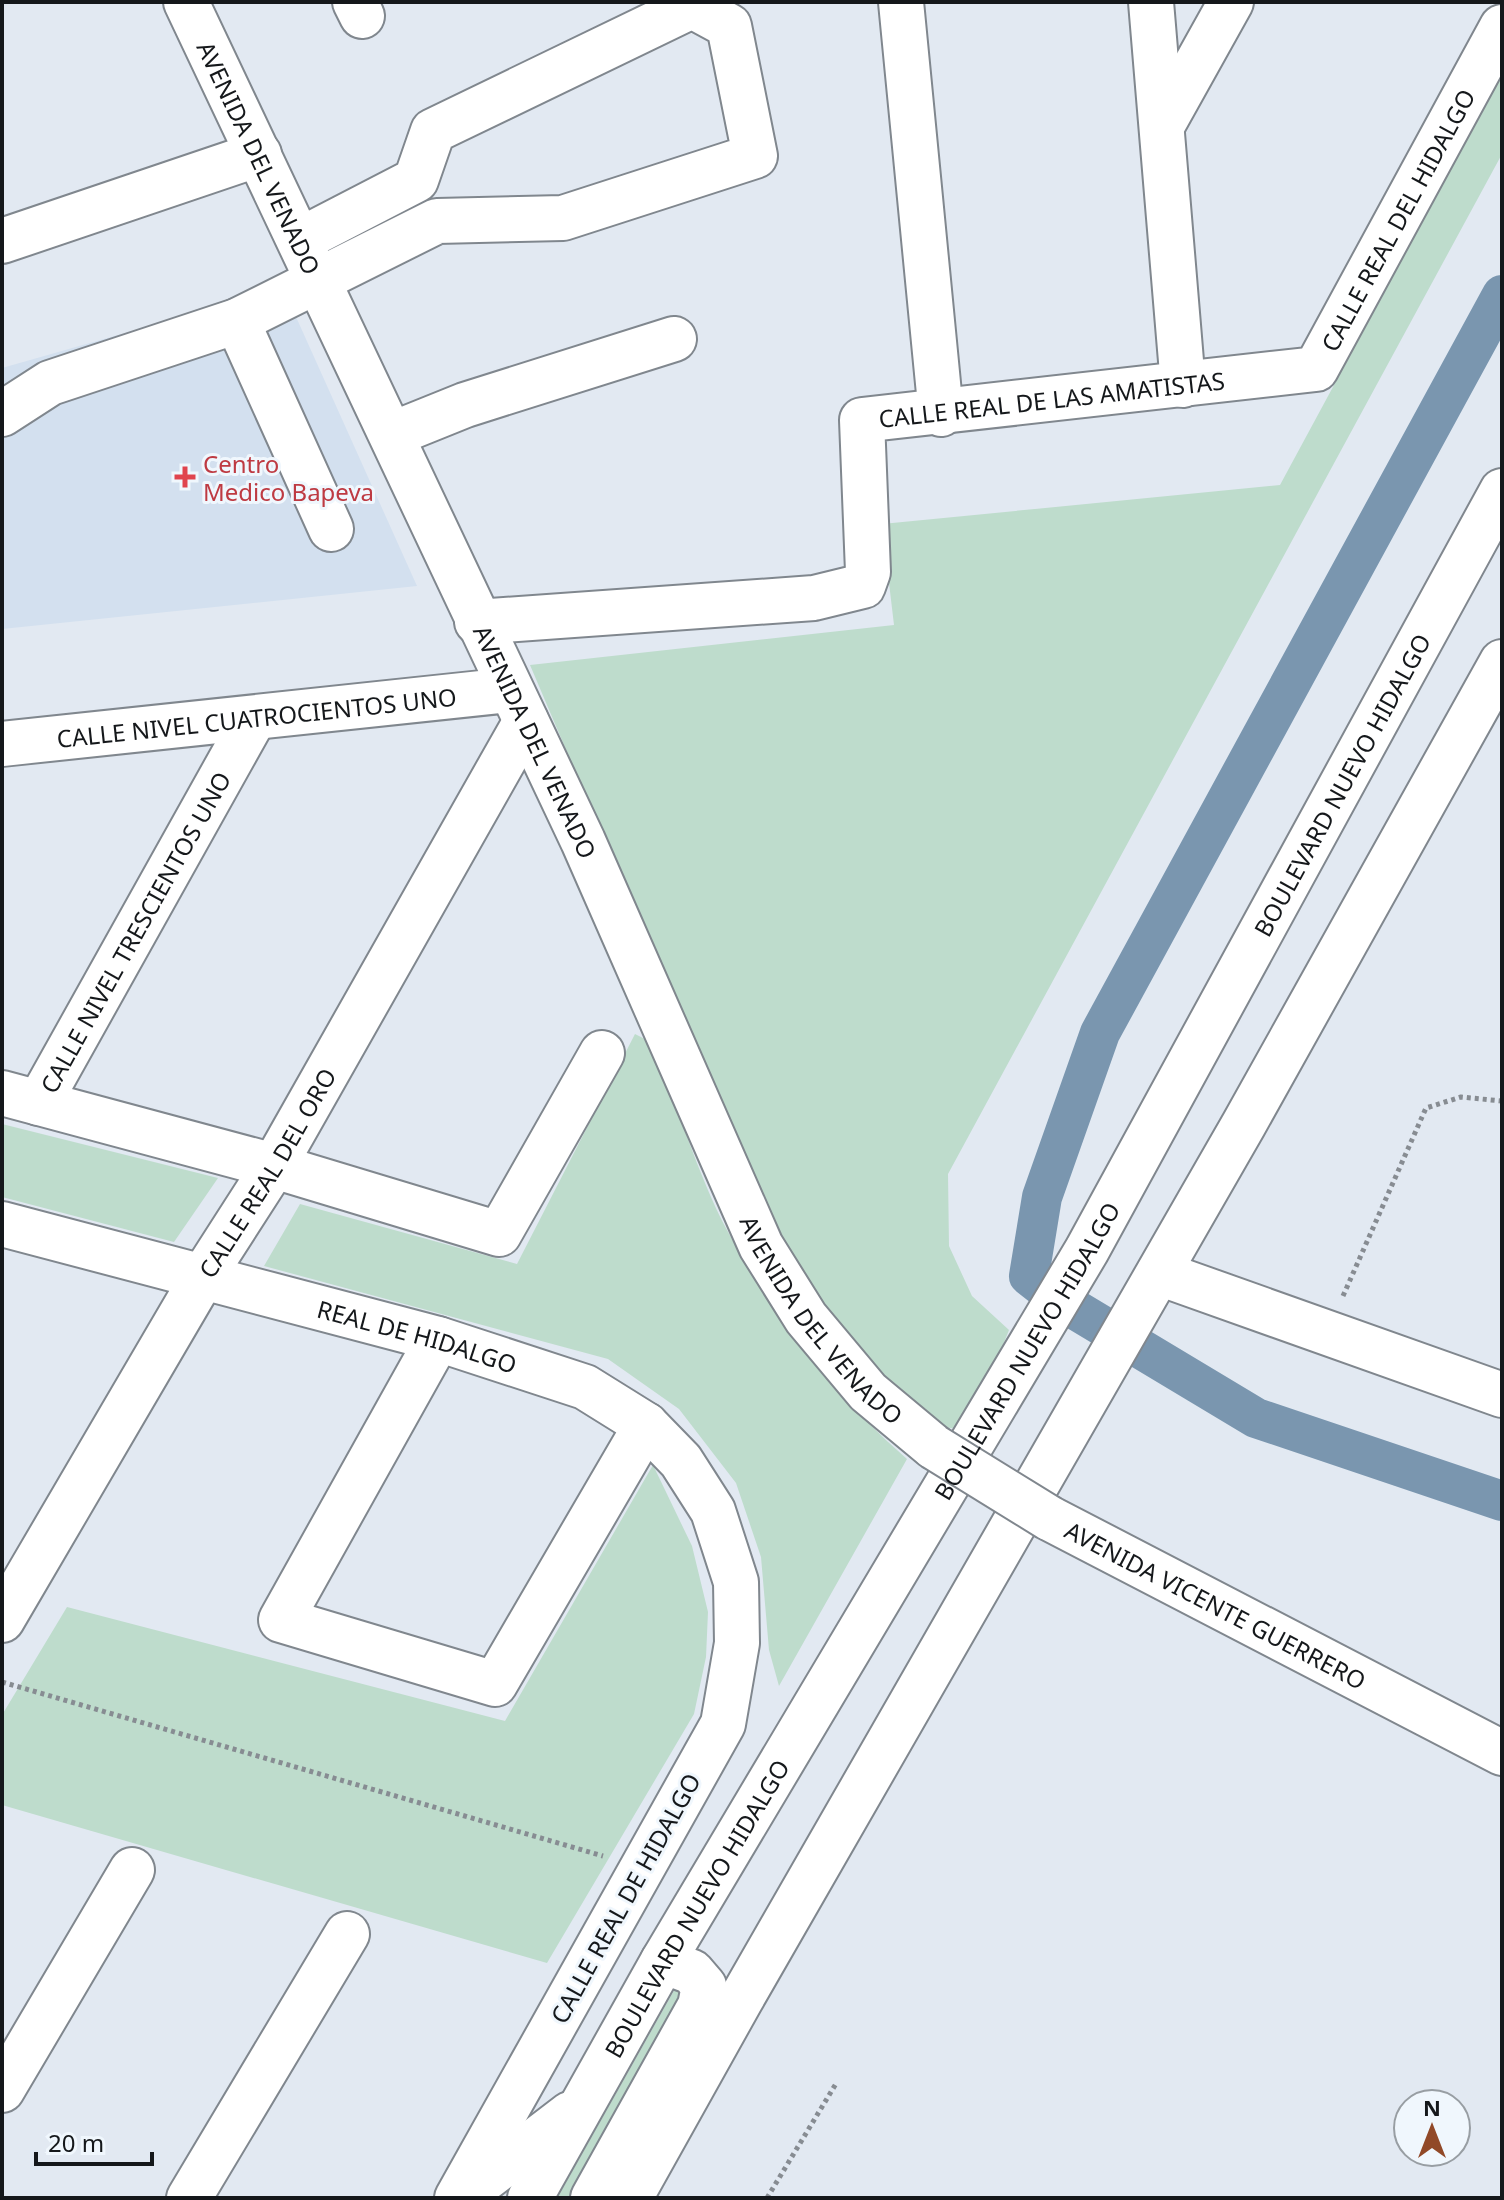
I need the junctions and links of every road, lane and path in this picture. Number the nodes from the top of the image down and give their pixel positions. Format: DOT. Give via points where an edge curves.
graph roads {
  1 [pos="186,2"];
  2 [pos="901,2"];
  3 [pos="1151,2"];
  4 [pos="1231,2"];
  5 [pos="1502,27"];
  6 [pos="1163,124"];
  7 [pos="259,154"];
  8 [pos="416,180"];
  9 [pos="437,221"];
  10 [pos="300,240"];
  11 [pos="2,241"];
  12 [pos="320,282"];
  13 [pos="237,321"];
  14 [pos="674,339"];
  15 [pos="1316,369"];
  16 [pos="1183,385"];
  17 [pos="2,414"];
  18 [pos="941,414"];
  19 [pos="393,434"];
  20 [pos="1502,491"];
  21 [pos="331,529"];
  22 [pos="477,622"];
  23 [pos="1502,662"];
  24 [pos="518,706"];
  25 [pos="253,720"];
  26 [pos="2,744"];
  27 [pos="602,1053"];
  28 [pos="21,1098"];
  29 [pos="1502,1101"];
  30 [pos="274,1166"];
  31 [pos="2,1224"];
  32 [pos="1159,1273"];
  33 [pos="204,1275"];
  34 [pos="1326,1333"];
  35 [pos="438,1339"];
  36 [pos="1502,1395"];
  37 [pos="646,1425"];
  38 [pos="934,1447"];
  39 [pos="736,1582"];
  40 [pos="2,1620"];
  41 [pos="2,1682"];
  42 [pos="1502,1753"];
  43 [pos="642,1868"];
  44 [pos="132,1870"];
  45 [pos="347,1934"];
  46 [pos="663,1961"];
  47 [pos="837,2082"];
  48 [pos="2,2090"];
  49 [pos="585,2103"];
  50 [pos="189,2198"];
  51 [pos="458,2198"];
  52 [pos="530,2198"];
  53 [pos="593,2198"];
  54 [pos="630,2198"];
  55 [pos="767,2198"];
  1 -- 7 [label="street, AVENIDA DEL VENADO"];
  2 -- 18 [label="street"];
  3 -- 6 [label="street"];
  4 -- 6 [label="street"];
  5 -- 15 [label="street, CALLE REAL DEL HIDALGO"];
  6 -- 16 [label="street"];
  7 -- 10 [label="street, AVENIDA DEL VENADO"];
  7 -- 11 [label="street"];
  8 -- 9 [label="street"];
  8 -- 9 [label="street" via="433,131 692,6 729,26 755,156 563,218"];
  8 -- 10 [label="street"];
  9 -- 12 [label="street"];
  10 -- 12 [label="street, AVENIDA DEL VENADO"];
  12 -- 13 [label="street"];
  12 -- 19 [label="street, AVENIDA DEL VENADO"];
  13 -- 17 [label="street" via="50,383"];
  13 -- 21 [label="street"];
  14 -- 19 [label="street" via="465,405"];
  15 -- 16 [label="street, CALLE REAL DE LAS AMATISTAS"];
  16 -- 18 [label="street, CALLE REAL DE LAS AMATISTAS"];
  18 -- 22 [label="street, CALLE REAL DE LAS AMATISTAS" via="862,420 868,572 863,586 814,598"];
  19 -- 22 [label="street, AVENIDA DEL VENADO"];
  20 -- 46 [label="street, BOULEVARD NUEVO HIDALGO" via="1087,1250"];
  22 -- 24 [label="street, AVENIDA DEL VENADO"];
  23 -- 32 [label="street"];
  24 -- 25 [label="street, CALLE NIVEL CUATROCIENTOS UNO"];
  24 -- 30 [label="street, CALLE REAL DEL ORO"];
  24 -- 38 [label="street, AVENIDA DEL VENADO" via="761,1246 806,1318 868,1392"];
  25 -- 26 [label="street, CALLE NIVEL CUATROCIENTOS UNO"];
  25 -- 28 [label="street, CALLE NIVEL TRESCIENTOS UNO"];
  27 -- 30 [label="street" via="499,1234"];
  28 -- 30 [label="street"];
  29 -- 34 [label="path" via="1461,1097 1426,1108"];
  30 -- 33 [label="street, CALLE REAL DEL ORO"];
  31 -- 33 [label="street, REAL DE HIDALGO"];
  32 -- 34 [label="street"];
  32 -- 54 [label="street"];
  33 -- 35 [label="street, REAL DE HIDALGO"];
  33 -- 40 [label="street, CALLE REAL DEL ORO"];
  34 -- 36 [label="street"];
  35 -- 37 [label="street, REAL DE HIDALGO" via="585,1387"];
  35 -- 37 [label="street" via="281,1620 495,1684"];
  37 -- 39 [label="street, REAL DE HIDALGO" via="681,1461 713,1511"];
  38 -- 42 [label="street, AVENIDA VICENTE GUERRERO, bridge" via="1049,1518"];
  39 -- 43 [label="street, CALLE REAL DE HIDALGO" via="737,1643 723,1724"];
  41 -- 43 [label="path"];
  43 -- 51 [label="street, CALLE REAL DE HIDALGO"];
  44 -- 48 [label="street"];
  45 -- 50 [label="street"];
  46 -- 49 [label="street, BOULEVARD NUEVO HIDALGO"];
  46 -- 53 [label="street" via="692,1972 704,1986 700,2006"];
  47 -- 55 [label="path"];
  49 -- 51 [label="street"];
  49 -- 52 [label="street, BOULEVARD NUEVO HIDALGO"];
}
